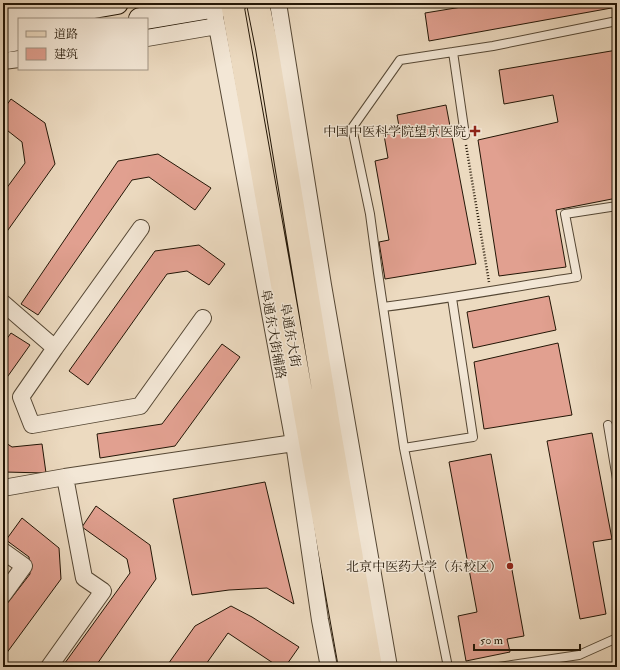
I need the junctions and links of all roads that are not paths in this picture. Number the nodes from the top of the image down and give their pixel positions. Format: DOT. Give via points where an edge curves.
graph roads {
  1 [pos="20,3"];
  2 [pos="117,3"];
  3 [pos="258,3"];
  4 [pos="278,3"];
  5 [pos="3,6"];
  6 [pos="223,8"];
  7 [pos="31,18"];
  8 [pos="148,18"];
  9 [pos="18,20"];
  10 [pos="617,21"];
  11 [pos="3,23"];
  12 [pos="148,38"];
  13 [pos="18,40"];
  14 [pos="3,42"];
  15 [pos="453,52"];
  16 [pos="18,59"];
  17 [pos="3,61"];
  18 [pos="465,135"];
  19 [pos="617,206"];
  20 [pos="141,228"];
  21 [pos="452,298"];
  22 [pos="3,303"];
  23 [pos="383,307"];
  24 [pos="204,318"];
  25 [pos="55,348"];
  26 [pos="608,425"];
  27 [pos="301,441"];
  28 [pos="404,448"];
  29 [pos="65,477"];
  30 [pos="617,479"];
  31 [pos="3,488"];
  32 [pos="3,551"];
  33 [pos="3,595"];
  34 [pos="617,638"];
  35 [pos="49,667"];
  36 [pos="329,667"];
  37 [pos="350,667"];
  38 [pos="371,667"];
  39 [pos="389,667"];
  40 [pos="448,667"];
  41 [pos="499,667"];
  1 -- 5 [label="street"];
  2 -- 7 [label="main road"];
  3 -- 38 [label="main road, 阜通东大街"];
  4 -- 39 [label="street" via="323,285"];
  6 -- 8 [label="main road"];
  6 -- 12 [label="street"];
  6 -- 27 [label="main road, 阜通东大街"];
  9 -- 11 [label="main road"];
  10 -- 15 [label="lane"];
  13 -- 14 [label="main road"];
  15 -- 18 [label="lane"];
  15 -- 23 [label="lane" via="400,60 352,128 370,214"];
  16 -- 17 [label="street"];
  19 -- 21 [label="lane" via="565,214 577,277"];
  20 -- 25 [label="street"];
  21 -- 23 [label="lane"];
  21 -- 28 [label="lane" via="473,437"];
  22 -- 25 [label="street"];
  23 -- 28 [label="lane"];
  24 -- 25 [label="street" via="140,406 32,425 21,397"];
  26 -- 30 [label="lane"];
  27 -- 29 [label="street"];
  27 -- 36 [label="street" via="320,620"];
  27 -- 37 [label="main road, 阜通东大街"];
  28 -- 40 [label="lane"];
  29 -- 31 [label="street"];
  29 -- 35 [label="street" via="84,578 103,591"];
  32 -- 33 [label="street" via="24,566"];
  34 -- 41 [label="lane" via="579,656"];
}
